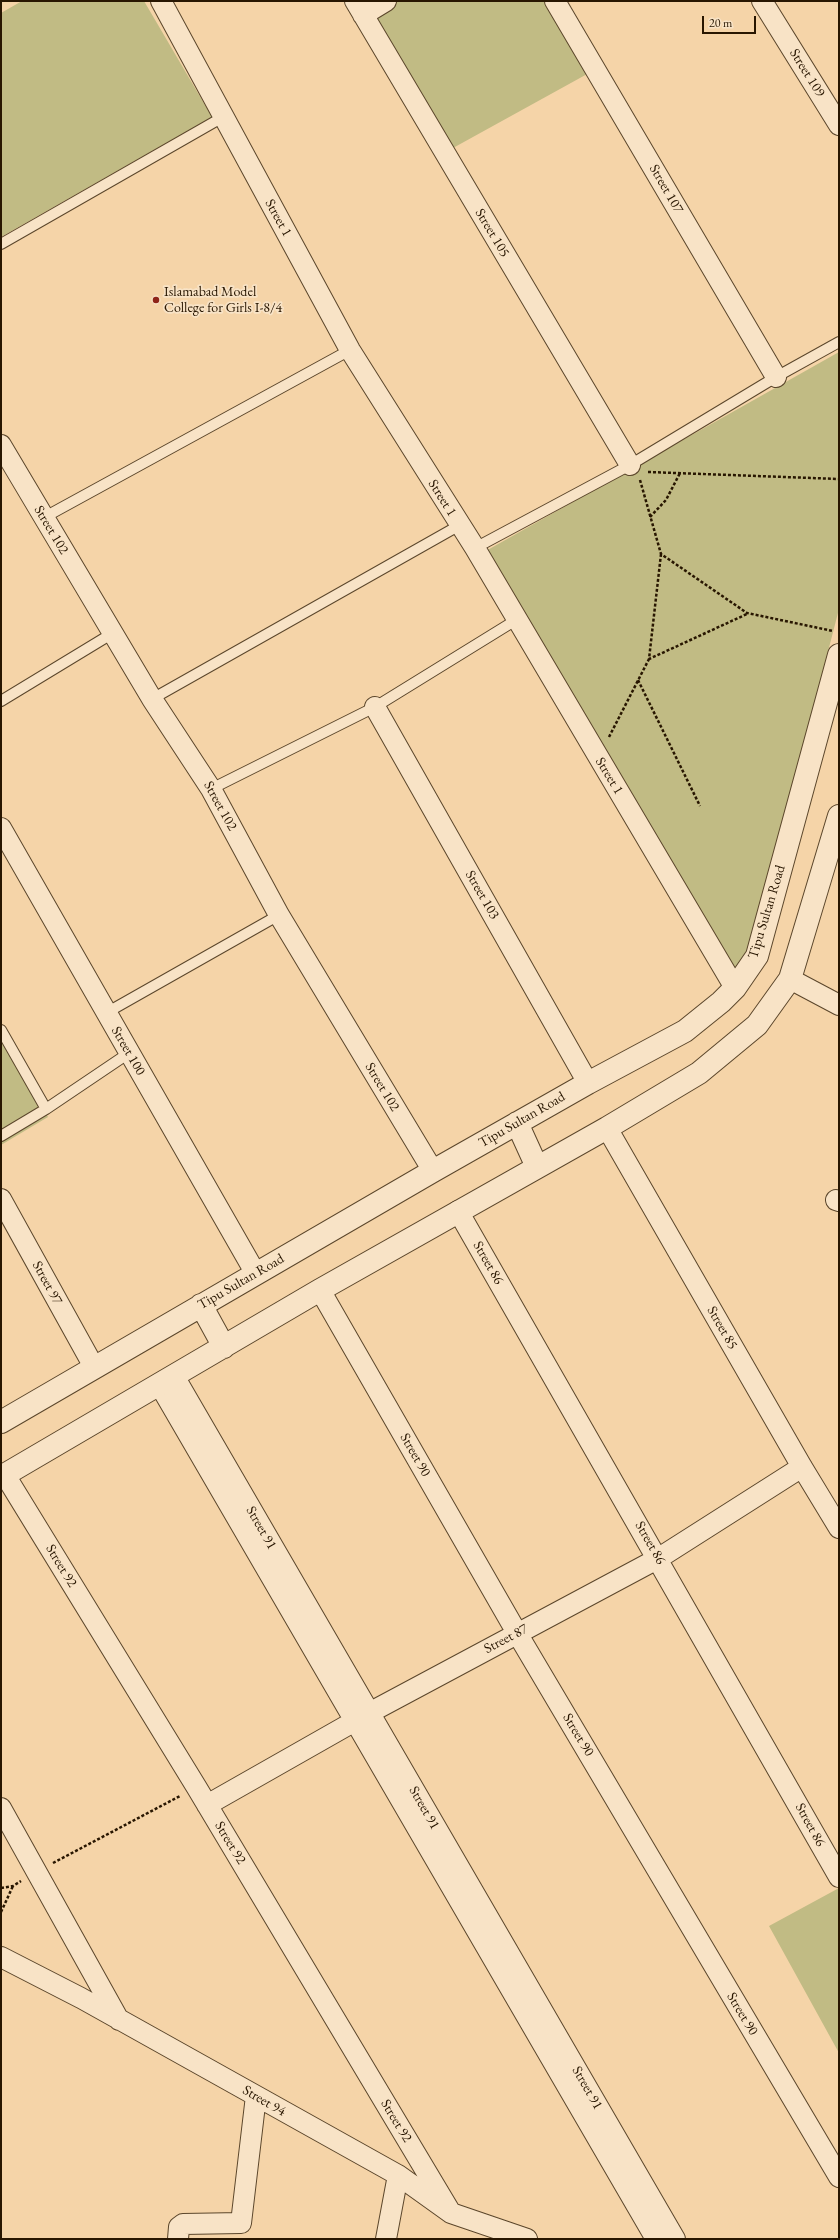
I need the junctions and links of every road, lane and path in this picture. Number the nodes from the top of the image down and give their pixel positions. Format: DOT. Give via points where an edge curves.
graph roads {
  1 [pos="161,1"];
  2 [pos="386,1"];
  3 [pos="555,1"];
  4 [pos="762,1"];
  5 [pos="359,8"];
  6 [pos="223,117"];
  7 [pos="839,125"];
  8 [pos="1,244"];
  9 [pos="839,342"];
  10 [pos="350,350"];
  11 [pos="776,376"];
  12 [pos="1,445"];
  13 [pos="638,472"];
  14 [pos="680,473"];
  15 [pos="839,479"];
  16 [pos="650,517"];
  17 [pos="43,518"];
  18 [pos="460,525"];
  19 [pos="475,548"];
  20 [pos="661,554"];
  21 [pos="747,613"];
  22 [pos="516,620"];
  23 [pos="833,631"];
  24 [pos="114,633"];
  25 [pos="839,655"];
  26 [pos="649,659"];
  27 [pos="638,680"];
  28 [pos="152,699"];
  29 [pos="1,701"];
  30 [pos="375,707"];
  31 [pos="608,739"];
  32 [pos="211,789"];
  33 [pos="700,806"];
  34 [pos="839,816"];
  35 [pos="1,828"];
  36 [pos="279,915"];
  37 [pos="790,979"];
  38 [pos="735,988"];
  39 [pos="839,1005"];
  40 [pos="106,1013"];
  41 [pos="1,1030"];
  42 [pos="129,1054"];
  43 [pos="588,1083"];
  44 [pos="46,1109"];
  45 [pos="517,1123"];
  46 [pos="607,1128"];
  47 [pos="1,1136"];
  48 [pos="538,1167"];
  49 [pos="433,1171"];
  50 [pos="1,1199"];
  51 [pos="458,1211"];
  52 [pos="256,1274"];
  53 [pos="320,1290"];
  54 [pos="201,1305"];
  55 [pos="224,1347"];
  56 [pos="94,1367"];
  57 [pos="166,1380"];
  58 [pos="1,1422"];
  59 [pos="802,1467"];
  60 [pos="3,1476"];
  61 [pos="839,1528"];
  62 [pos="659,1558"];
  63 [pos="517,1633"];
  64 [pos="362,1717"];
  65 [pos="197,1788"];
  66 [pos="207,1805"];
  67 [pos="1,1808"];
  68 [pos="37,1872"];
  69 [pos="839,1877"];
  70 [pos="13,1886"];
  71 [pos="1,1888"];
  72 [pos="1,1912"];
  73 [pos="1,1957"];
  74 [pos="119,2020"];
  75 [pos="256,2096"];
  76 [pos="398,2175"];
  77 [pos="839,2177"];
  78 [pos="450,2212"];
  79 [pos="521,2238"];
  80 [pos="178,2239"];
  81 [pos="386,2239"];
  82 [pos="656,2239"];
  83 [pos="675,2239"];
  1 -- 6 [label="street, Street 1"];
  2 -- 5 [label="street"];
  3 -- 11 [label="street, Street 107"];
  4 -- 7 [label="street, Street 109"];
  5 -- 13 [label="street, Street 105"];
  6 -- 8 [label="lane"];
  6 -- 10 [label="street, Street 1"];
  9 -- 11 [label="lane"];
  10 -- 17 [label="lane"];
  10 -- 18 [label="street, Street 1"];
  11 -- 13 [label="lane"];
  12 -- 17 [label="street, Street 102"];
  13 -- 14 [label="path"];
  13 -- 16 [label="path"];
  13 -- 19 [label="lane"];
  14 -- 15 [label="path"];
  14 -- 16 [label="path" via="666,500"];
  16 -- 20 [label="path"];
  17 -- 24 [label="street, Street 102"];
  18 -- 19 [label="street, Street 1"];
  18 -- 28 [label="lane"];
  19 -- 22 [label="street, Street 1"];
  20 -- 21 [label="path"];
  20 -- 26 [label="path"];
  21 -- 23 [label="path"];
  21 -- 26 [label="path"];
  22 -- 30 [label="lane"];
  22 -- 38 [label="street, Street 1"];
  24 -- 28 [label="street, Street 102"];
  24 -- 29 [label="lane"];
  25 -- 38 [label="street, Tipu Sultan Road" via="757,956"];
  26 -- 27 [label="path"];
  27 -- 31 [label="path"];
  27 -- 33 [label="path"];
  28 -- 32 [label="street, Street 102"];
  30 -- 32 [label="lane"];
  30 -- 43 [label="street, Street 103"];
  32 -- 36 [label="street, Street 102"];
  34 -- 37 [label="street"];
  35 -- 40 [label="street, Street 100"];
  36 -- 40 [label="lane"];
  36 -- 49 [label="street, Street 102"];
  37 -- 39 [label="street"];
  37 -- 46 [label="street" via="757,1025 705,1068"];
  38 -- 43 [label="street, Tipu Sultan Road" via="686,1031"];
  40 -- 42 [label="street, Street 100"];
  41 -- 44 [label="lane"];
  42 -- 44 [label="lane"];
  42 -- 52 [label="street, Street 100"];
  43 -- 45 [label="street, Tipu Sultan Road"];
  44 -- 47 [label="lane"];
  45 -- 48 [label="street"];
  45 -- 49 [label="street, Tipu Sultan Road"];
  46 -- 48 [label="street"];
  46 -- 59 [label="street, Street 85"];
  48 -- 51 [label="street"];
  49 -- 52 [label="street, Tipu Sultan Road"];
  50 -- 56 [label="street, Street 97"];
  51 -- 53 [label="street"];
  51 -- 62 [label="street, Street 86"];
  52 -- 54 [label="street, Tipu Sultan Road"];
  53 -- 55 [label="street"];
  53 -- 63 [label="street, Street 90"];
  54 -- 55 [label="street"];
  54 -- 56 [label="street, Tipu Sultan Road"];
  55 -- 57 [label="street"];
  56 -- 58 [label="street, Tipu Sultan Road"];
  57 -- 60 [label="street"];
  57 -- 64 [label="street, Street 91"];
  59 -- 61 [label="street, Street 85"];
  59 -- 62 [label="street, Street 87"];
  60 -- 65 [label="street, Street 92"];
  62 -- 63 [label="street, Street 87"];
  62 -- 69 [label="street, Street 86"];
  63 -- 64 [label="street, Street 87"];
  63 -- 77 [label="street, Street 90"];
  64 -- 66 [label="street, Street 87"];
  64 -- 82 [label="street"];
  64 -- 83 [label="street, Street 91"];
  65 -- 66 [label="street, Street 92"];
  65 -- 68 [label="path"];
  66 -- 78 [label="street, Street 92"];
  67 -- 68 [label="street"];
  68 -- 70 [label="path"];
  68 -- 74 [label="street"];
  70 -- 71 [label="path"];
  70 -- 72 [label="path"];
  73 -- 74 [label="street, Street 94"];
  74 -- 75 [label="street, Street 94"];
  75 -- 76 [label="street, Street 94"];
  75 -- 80 [label="street" via="241,2223 183,2224 179,2227"];
  76 -- 78 [label="street, Street 94"];
  76 -- 81 [label="street"];
  78 -- 79 [label="street, Street 94"];
}
